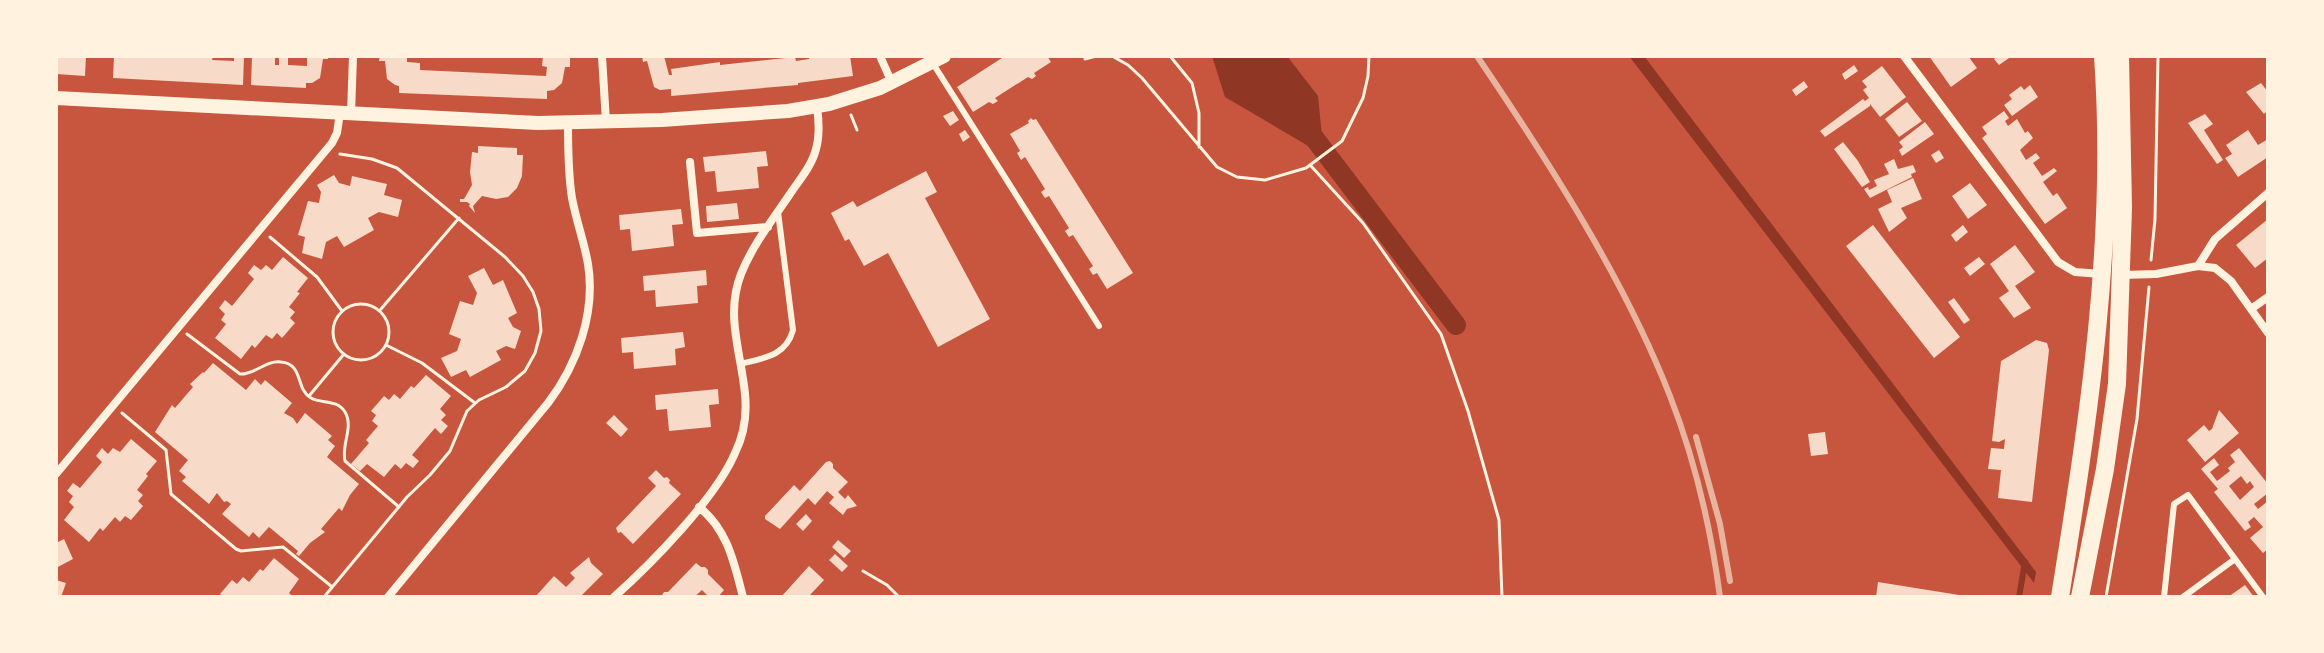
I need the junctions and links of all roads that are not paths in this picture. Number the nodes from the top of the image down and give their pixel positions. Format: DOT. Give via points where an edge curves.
graph roads {
  1 [pos="353,56"];
  2 [pos="602,56"];
  3 [pos="880,56"];
  4 [pos="1904,56"];
  5 [pos="2103,56"];
  6 [pos="2120,56"];
  7 [pos="938,59"];
  8 [pos="892,83"];
  9 [pos="56,98"];
  10 [pos="817,107"];
  11 [pos="346,113"];
  12 [pos="606,122"];
  13 [pos="568,123"];
  14 [pos="690,162"];
  15 [pos="2268,193"];
  16 [pos="778,212"];
  17 [pos="768,227"];
  18 [pos="2198,266"];
  19 [pos="2112,274"];
  20 [pos="2268,297"];
  21 [pos="2251,309"];
  22 [pos="1099,326"];
  23 [pos="2268,333"];
  24 [pos="740,364"];
  25 [pos="56,474"];
  26 [pos="699,507"];
  27 [pos="2235,559"];
  28 [pos="388,597"];
  29 [pos="614,597"];
  30 [pos="743,597"];
  31 [pos="2060,597"];
  32 [pos="2080,597"];
  33 [pos="2164,597"];
  34 [pos="2183,597"];
  35 [pos="2263,597"];
  1 -- 11 [label="street"];
  2 -- 12 [label="street"];
  3 -- 8 [label="street"];
  4 -- 19 [label="street" via="2058,262 2075,272"];
  5 -- 19 [label="main road"];
  6 -- 19 [label="main road" via="2123,159"];
  7 -- 8 [label="street"];
  7 -- 22 [label="lane"];
  8 -- 10 [label="street"];
  9 -- 11 [label="street"];
  10 -- 12 [label="street"];
  10 -- 16 [label="street" via="816,151"];
  11 -- 13 [label="street"];
  11 -- 25 [label="street" via="324,153"];
  12 -- 13 [label="street"];
  13 -- 28 [label="street" via="572,199 589,271 577,353 548,403"];
  14 -- 17 [label="street" via="697,233"];
  15 -- 18 [label="street" via="2215,239"];
  16 -- 17 [label="street"];
  16 -- 24 [label="lane" via="793,330 780,352"];
  17 -- 24 [label="street" via="744,267 735,295"];
  18 -- 19 [label="street" via="2150,275"];
  18 -- 21 [label="street" via="2226,276"];
  19 -- 31 [label="main road"];
  19 -- 32 [label="main road" via="2115,403"];
  20 -- 21 [label="street"];
  21 -- 23 [label="street"];
  24 -- 26 [label="street" via="746,401 740,440"];
  26 -- 29 [label="street"];
  26 -- 30 [label="street" via="724,537"];
  27 -- 33 [label="lane" via="2188,495 2174,504"];
  27 -- 34 [label="lane"];
  27 -- 35 [label="lane"];
}
